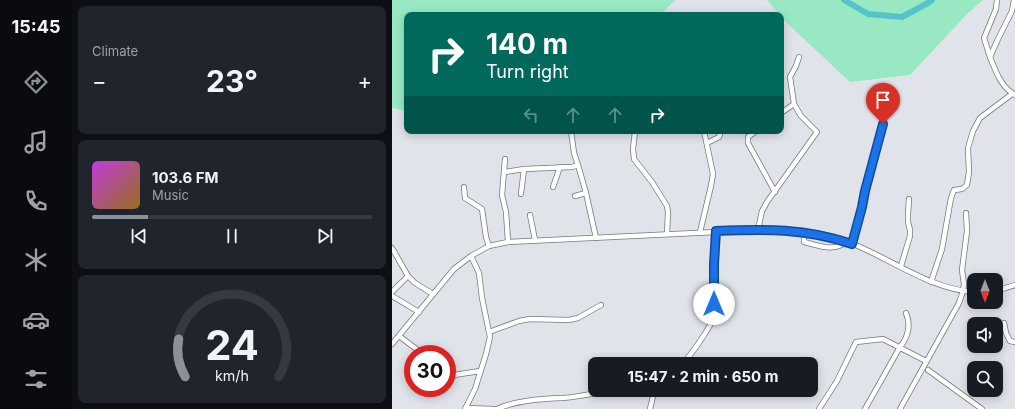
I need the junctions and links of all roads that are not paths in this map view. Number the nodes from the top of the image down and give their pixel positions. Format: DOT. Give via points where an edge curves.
graph roads {
  1 [pos="997,0"];
  2 [pos="1014,0"];
  3 [pos="799,57"];
  4 [pos="990,57"];
  5 [pos="1014,95"];
  6 [pos="794,104"];
  7 [pos="784,111"];
  8 [pos="883,124"];
  9 [pos="571,134"];
  10 [pos="635,134"];
  11 [pos="705,134"];
  12 [pos="720,134"];
  13 [pos="752,134"];
  14 [pos="707,143"];
  15 [pos="505,159"];
  16 [pos="578,165"];
  17 [pos="560,168"];
  18 [pos="524,169"];
  19 [pos="505,172"];
  20 [pos="464,186"];
  21 [pos="553,187"];
  22 [pos="775,192"];
  23 [pos="586,193"];
  24 [pos="521,194"];
  25 [pos="576,196"];
  26 [pos="909,199"];
  27 [pos="966,214"];
  28 [pos="530,215"];
  29 [pos="758,230"];
  30 [pos="716,231"];
  31 [pos="700,232"];
  32 [pos="804,232"];
  33 [pos="667,234"];
  34 [pos="596,238"];
  35 [pos="535,240"];
  36 [pos="508,242"];
  37 [pos="850,243"];
  38 [pos="489,246"];
  39 [pos="392,248"];
  40 [pos="472,256"];
  41 [pos="900,266"];
  42 [pos="408,276"];
  43 [pos="931,282"];
  44 [pos="1015,285"];
  45 [pos="1003,289"];
  46 [pos="963,291"];
  47 [pos="967,291"];
  48 [pos="392,292"];
  49 [pos="433,294"];
  50 [pos="392,296"];
  51 [pos="601,305"];
  52 [pos="419,312"];
  53 [pos="906,313"];
  54 [pos="1004,323"];
  55 [pos="489,332"];
  56 [pos="399,336"];
  57 [pos="1015,342"];
  58 [pos="392,344"];
  59 [pos="411,345"];
  60 [pos="900,346"];
  61 [pos="689,357"];
  62 [pos="925,362"];
  63 [pos="928,370"];
  64 [pos="480,371"];
  65 [pos="920,371"];
  66 [pos="456,375"];
  67 [pos="588,394"];
  68 [pos="654,397"];
  69 [pos="466,408"];
  70 [pos="494,409"];
  71 [pos="497,409"];
  72 [pos="650,409"];
  73 [pos="819,409"];
  74 [pos="865,409"];
  75 [pos="900,409"];
  76 [pos="982,409"];
  1 -- 4 [label="street" via="984,38"];
  2 -- 4 [label="street" via="1012,11"];
  3 -- 6 [label="street" via="790,77"];
  4 -- 5 [label="street" via="999,79"];
  5 -- 43 [label="street" via="980,118 973,131 968,148 967,185 954,190 942,249"];
  6 -- 7 [label="street"];
  6 -- 22 [label="street" via="801,116 817,132"];
  8 -- 37 [label="street"];
  9 -- 16 [label="street"];
  10 -- 33 [label="street" via="634,159 664,200 668,212"];
  11 -- 14 [label="street"];
  12 -- 14 [label="street"];
  13 -- 22 [label="street" via="748,137 748,143"];
  14 -- 31 [label="street" via="713,174"];
  15 -- 19 [label="street"];
  16 -- 17 [label="street"];
  16 -- 23 [label="street"];
  17 -- 18 [label="street"];
  17 -- 21 [label="street"];
  18 -- 19 [label="street"];
  18 -- 24 [label="street"];
  19 -- 36 [label="street" via="502,195"];
  20 -- 38 [label="street" via="465,198 482,209"];
  22 -- 29 [label="street" via="762,211"];
  23 -- 25 [label="street"];
  23 -- 34 [label="street"];
  26 -- 41 [label="street" via="910,236"];
  27 -- 46 [label="street"];
  28 -- 35 [label="street"];
  29 -- 30 [label="street"];
  29 -- 32 [label="street"];
  30 -- 31 [label="street"];
  30 -- 61 [label="street" via="715,315 713,322"];
  31 -- 33 [label="street"];
  32 -- 37 [label="street"];
  32 -- 37 [label="street" via="804,242 836,248"];
  33 -- 34 [label="street"];
  34 -- 35 [label="street"];
  35 -- 36 [label="street"];
  36 -- 38 [label="street"];
  37 -- 41 [label="street"];
  38 -- 40 [label="street"];
  39 -- 42 [label="street"];
  40 -- 49 [label="street" via="454,269"];
  40 -- 55 [label="street" via="479,272"];
  41 -- 43 [label="street"];
  42 -- 48 [label="street"];
  42 -- 49 [label="street"];
  43 -- 46 [label="street"];
  44 -- 45 [label="street"];
  46 -- 47 [label="street"];
  46 -- 62 [label="street" via="959,303"];
  49 -- 52 [label="street"];
  50 -- 52 [label="street"];
  51 -- 55 [label="street" via="578,318 530,319"];
  52 -- 56 [label="street"];
  53 -- 60 [label="street" via="909,328"];
  54 -- 57 [label="street" via="1008,338"];
  55 -- 64 [label="street" via="489,343"];
  56 -- 58 [label="street"];
  56 -- 59 [label="street"];
  60 -- 62 [label="street"];
  60 -- 73 [label="street" via="881,338 856,342 837,381"];
  60 -- 74 [label="street"];
  62 -- 63 [label="street"];
  62 -- 65 [label="street"];
  63 -- 65 [label="street"];
  63 -- 76 [label="street"];
  64 -- 66 [label="street"];
  64 -- 69 [label="street"];
  65 -- 75 [label="street"];
  67 -- 71 [label="street" via="524,402"];
  68 -- 72 [label="street"];
  69 -- 70 [label="street"];
}
